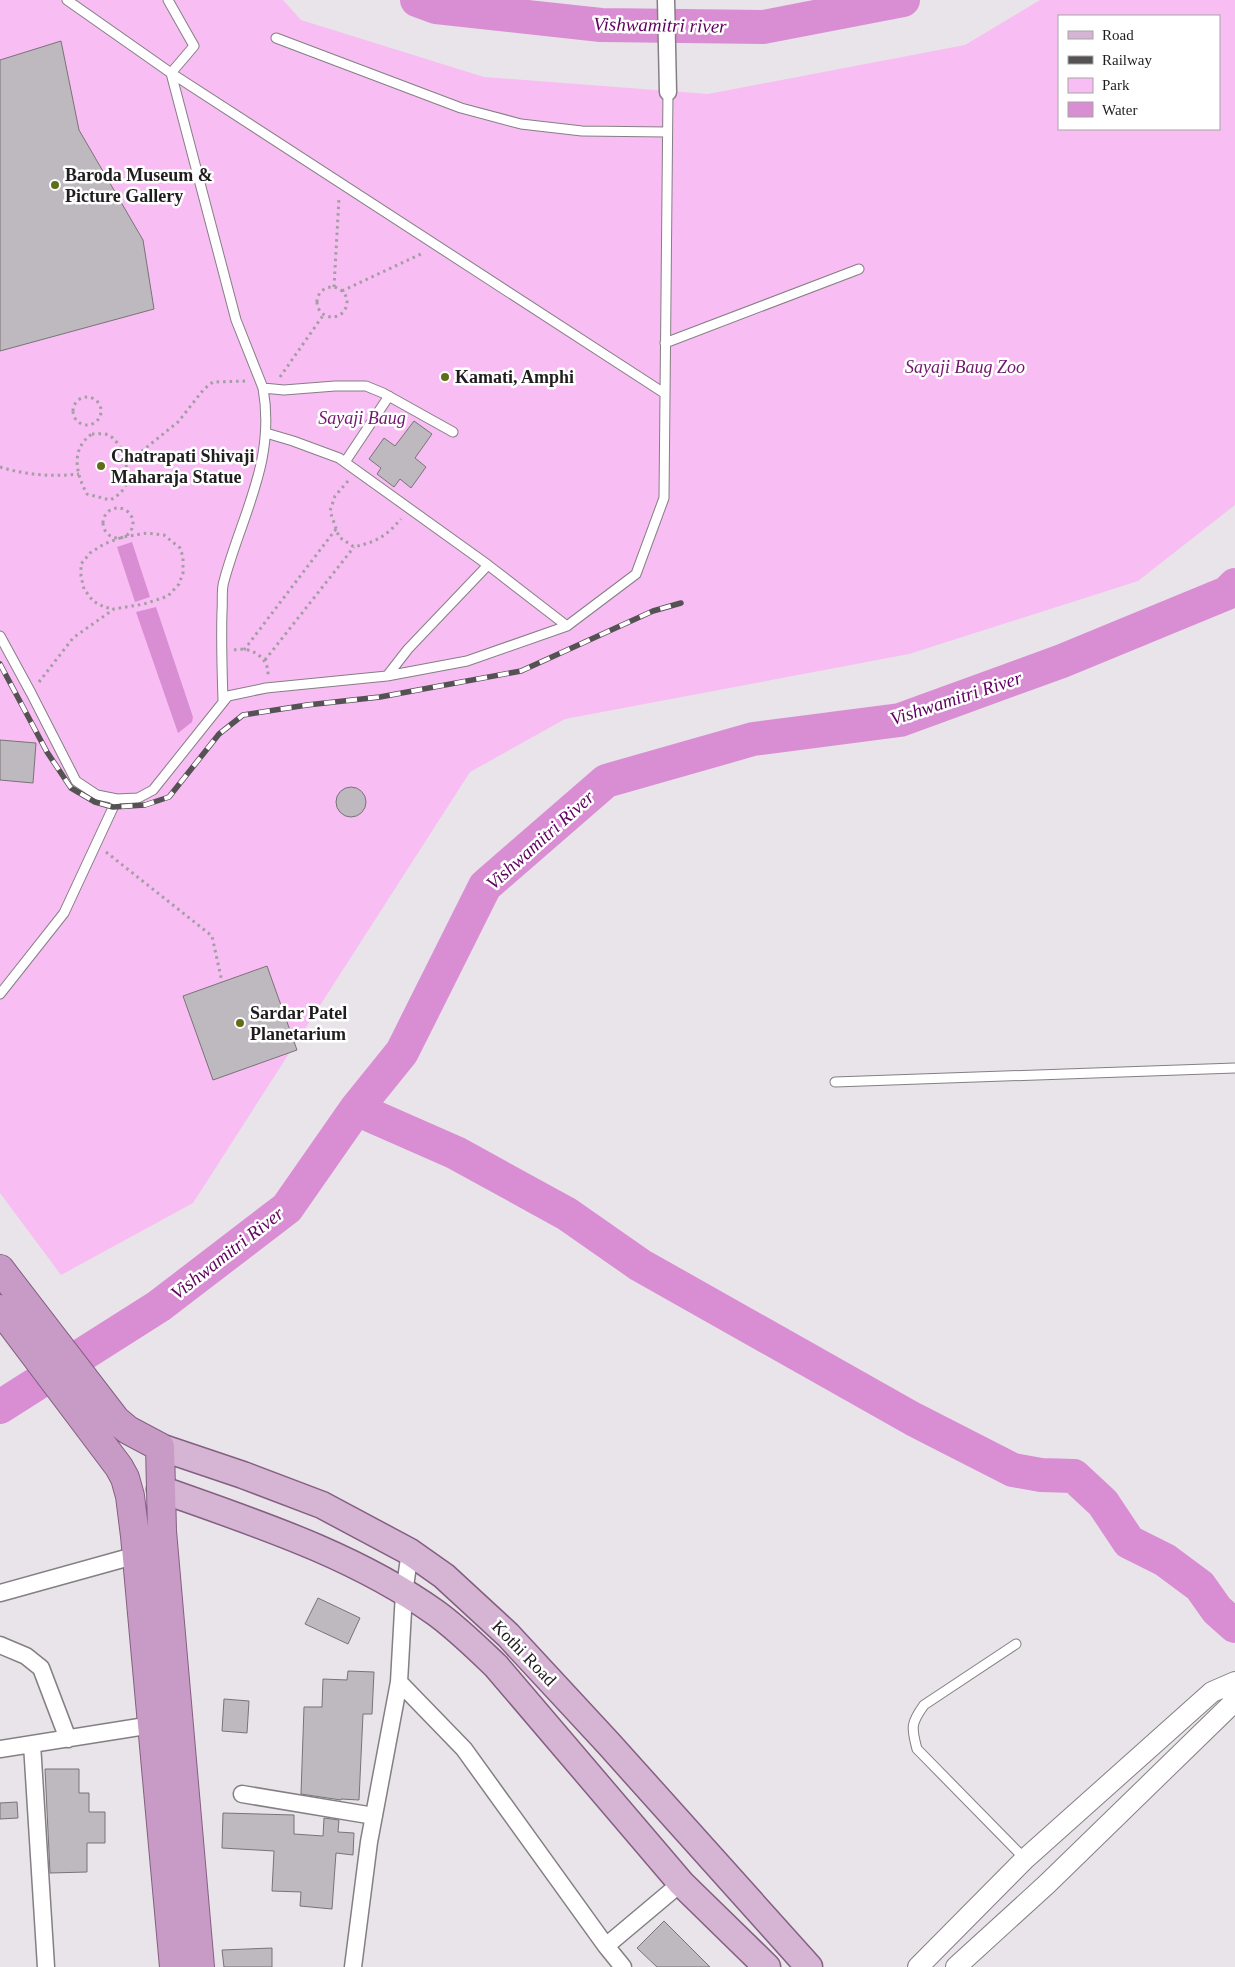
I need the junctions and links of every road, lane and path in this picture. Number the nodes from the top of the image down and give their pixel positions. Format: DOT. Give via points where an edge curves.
graph roads {
  1 [pos="67,0"];
  2 [pos="168,0"];
  3 [pos="666,0"];
  4 [pos="276,38"];
  5 [pos="171,73"];
  6 [pos="668,92"];
  7 [pos="667,132"];
  8 [pos="340,183"];
  9 [pos="438,246"];
  10 [pos="859,268"];
  11 [pos="334,287"];
  12 [pos="342,291"];
  13 [pos="324,314"];
  14 [pos="665,343"];
  15 [pos="265,386"];
  16 [pos="664,393"];
  17 [pos="389,396"];
  18 [pos="89,426"];
  19 [pos="453,432"];
  20 [pos="266,433"];
  21 [pos="92,434"];
  22 [pos="125,462"];
  23 [pos="345,462"];
  24 [pos="0,467"];
  25 [pos="356,471"];
  26 [pos="79,474"];
  27 [pos="110,500"];
  28 [pos="112,509"];
  29 [pos="410,509"];
  30 [pos="336,529"];
  31 [pos="123,538"];
  32 [pos="354,547"];
  33 [pos="488,565"];
  34 [pos="114,609"];
  35 [pos="567,626"];
  36 [pos="0,636"];
  37 [pos="244,650"];
  38 [pos="222,654"];
  39 [pos="265,660"];
  40 [pos="386,676"];
  41 [pos="266,688"];
  42 [pos="31,693"];
  43 [pos="223,700"];
  44 [pos="117,799"];
  45 [pos="96,844"];
  46 [pos="222,982"];
  47 [pos="0,994"];
  48 [pos="1235,1068"];
  49 [pos="835,1082"];
  50 [pos="3,1273"];
  51 [pos="0,1308"];
  52 [pos="113,1428"];
  53 [pos="160,1447"];
  54 [pos="125,1478"];
  55 [pos="160,1489"];
  56 [pos="410,1552"];
  57 [pos="137,1555"];
  58 [pos="0,1593"];
  59 [pos="404,1593"];
  60 [pos="1016,1644"];
  61 [pos="0,1645"];
  62 [pos="399,1682"];
  63 [pos="1235,1682"];
  64 [pos="1235,1689"];
  65 [pos="152,1726"];
  66 [pos="68,1739"];
  67 [pos="32,1744"];
  68 [pos="0,1749"];
  69 [pos="242,1794"];
  70 [pos="374,1816"];
  71 [pos="1025,1859"];
  72 [pos="681,1883"];
  73 [pos="606,1946"];
  74 [pos="46,1967"];
  75 [pos="174,1967"];
  76 [pos="200,1967"];
  77 [pos="353,1967"];
  78 [pos="623,1967"];
  79 [pos="767,1967"];
  80 [pos="809,1967"];
  81 [pos="918,1967"];
  82 [pos="956,1967"];
  1 -- 5 [label="lane"];
  2 -- 5 [label="lane" via="194,46"];
  3 -- 6 [label="street"];
  4 -- 7 [label="lane" via="461,108 521,124 582,131"];
  5 -- 8 [label="lane"];
  5 -- 15 [label="lane" via="236,320"];
  6 -- 7 [label="lane"];
  7 -- 14 [label="lane"];
  8 -- 9 [label="lane"];
  8 -- 11 [label="path"];
  9 -- 12 [label="path"];
  9 -- 16 [label="lane"];
  10 -- 14 [label="lane"];
  11 -- 12 [label="path"];
  11 -- 13 [label="path" via="324,289 318,296 318,307"];
  12 -- 13 [label="path" via="346,300 342,312 334,316"];
  13 -- 15 [label="path"];
  14 -- 16 [label="lane"];
  15 -- 17 [label="lane" via="284,390 366,386"];
  15 -- 20 [label="lane"];
  15 -- 22 [label="path" via="213,382 178,422"];
  16 -- 35 [label="lane" via="664,498 636,574"];
  17 -- 19 [label="lane"];
  17 -- 23 [label="lane"];
  18 -- 18 [label="path" via="80,424 72,413 82,398 96,400 101,409 100,418"];
  18 -- 21 [label="path"];
  20 -- 23 [label="lane"];
  20 -- 38 [label="lane" via="258,482 223,583"];
  21 -- 22 [label="path" via="108,435 116,441"];
  21 -- 26 [label="path" via="79,446"];
  22 -- 27 [label="path" via="126,486"];
  23 -- 25 [label="lane"];
  24 -- 26 [label="path" via="39,475"];
  25 -- 29 [label="lane"];
  25 -- 30 [label="path" via="335,496 330,511"];
  26 -- 27 [label="path" via="87,494"];
  27 -- 28 [label="path"];
  28 -- 31 [label="path" via="105,516 103,526 113,538"];
  28 -- 31 [label="path" via="122,508 132,518 130,532"];
  29 -- 32 [label="path" via="376,542"];
  29 -- 33 [label="lane"];
  30 -- 32 [label="path" via="339,537"];
  30 -- 37 [label="path"];
  31 -- 34 [label="path" via="104,544 90,553 82,564 84,589 94,601"];
  31 -- 34 [label="path" via="147,532 164,535 180,548 183,573 179,584 168,596"];
  32 -- 39 [label="path"];
  33 -- 35 [label="lane"];
  33 -- 40 [label="lane"];
  34 -- 42 [label="path" via="74,638"];
  35 -- 40 [label="lane" via="467,661"];
  36 -- 42 [label="lane"];
  37 -- 38 [label="path"];
  37 -- 39 [label="path" via="257,653"];
  38 -- 43 [label="lane"];
  39 -- 41 [label="path" via="268,670"];
  40 -- 41 [label="lane"];
  41 -- 43 [label="lane" via="228,696"];
  42 -- 44 [label="lane" via="76,782 97,795"];
  43 -- 44 [label="lane" via="153,790 138,798"];
  44 -- 45 [label="lane"];
  45 -- 46 [label="path" via="212,936"];
  45 -- 47 [label="lane" via="64,913"];
  48 -- 49 [label="lane"];
  50 -- 52 [label="highway"];
  51 -- 52 [label="highway"];
  52 -- 53 [label="highway"];
  52 -- 54 [label="highway"];
  53 -- 55 [label="highway"];
  53 -- 56 [label="main road, Kothi Road" via="322,1505"];
  54 -- 55 [label="highway"];
  54 -- 57 [label="highway"];
  55 -- 59 [label="main road, Kothi Road" via="285,1533"];
  55 -- 76 [label="highway"];
  56 -- 59 [label="street"];
  56 -- 80 [label="main road, Kothi Road" via="444,1576 508,1635"];
  57 -- 58 [label="street"];
  57 -- 65 [label="highway"];
  59 -- 62 [label="street"];
  59 -- 72 [label="main road, Kothi Road" via="437,1614 496,1666"];
  60 -- 71 [label="lane" via="924,1705 914,1719 913,1735 917,1748"];
  61 -- 66 [label="street" via="26,1656 41,1668"];
  62 -- 70 [label="street"];
  62 -- 73 [label="street" via="464,1749"];
  63 -- 71 [label="street" via="1212,1692"];
  64 -- 82 [label="street" via="1232,1704"];
  65 -- 66 [label="street"];
  65 -- 75 [label="highway"];
  66 -- 67 [label="street"];
  67 -- 68 [label="street"];
  67 -- 74 [label="street"];
  69 -- 70 [label="street"];
  70 -- 77 [label="street"];
  71 -- 81 [label="street"];
  72 -- 73 [label="street"];
  72 -- 79 [label="main road, Kothi Road"];
  73 -- 78 [label="street"];
}
